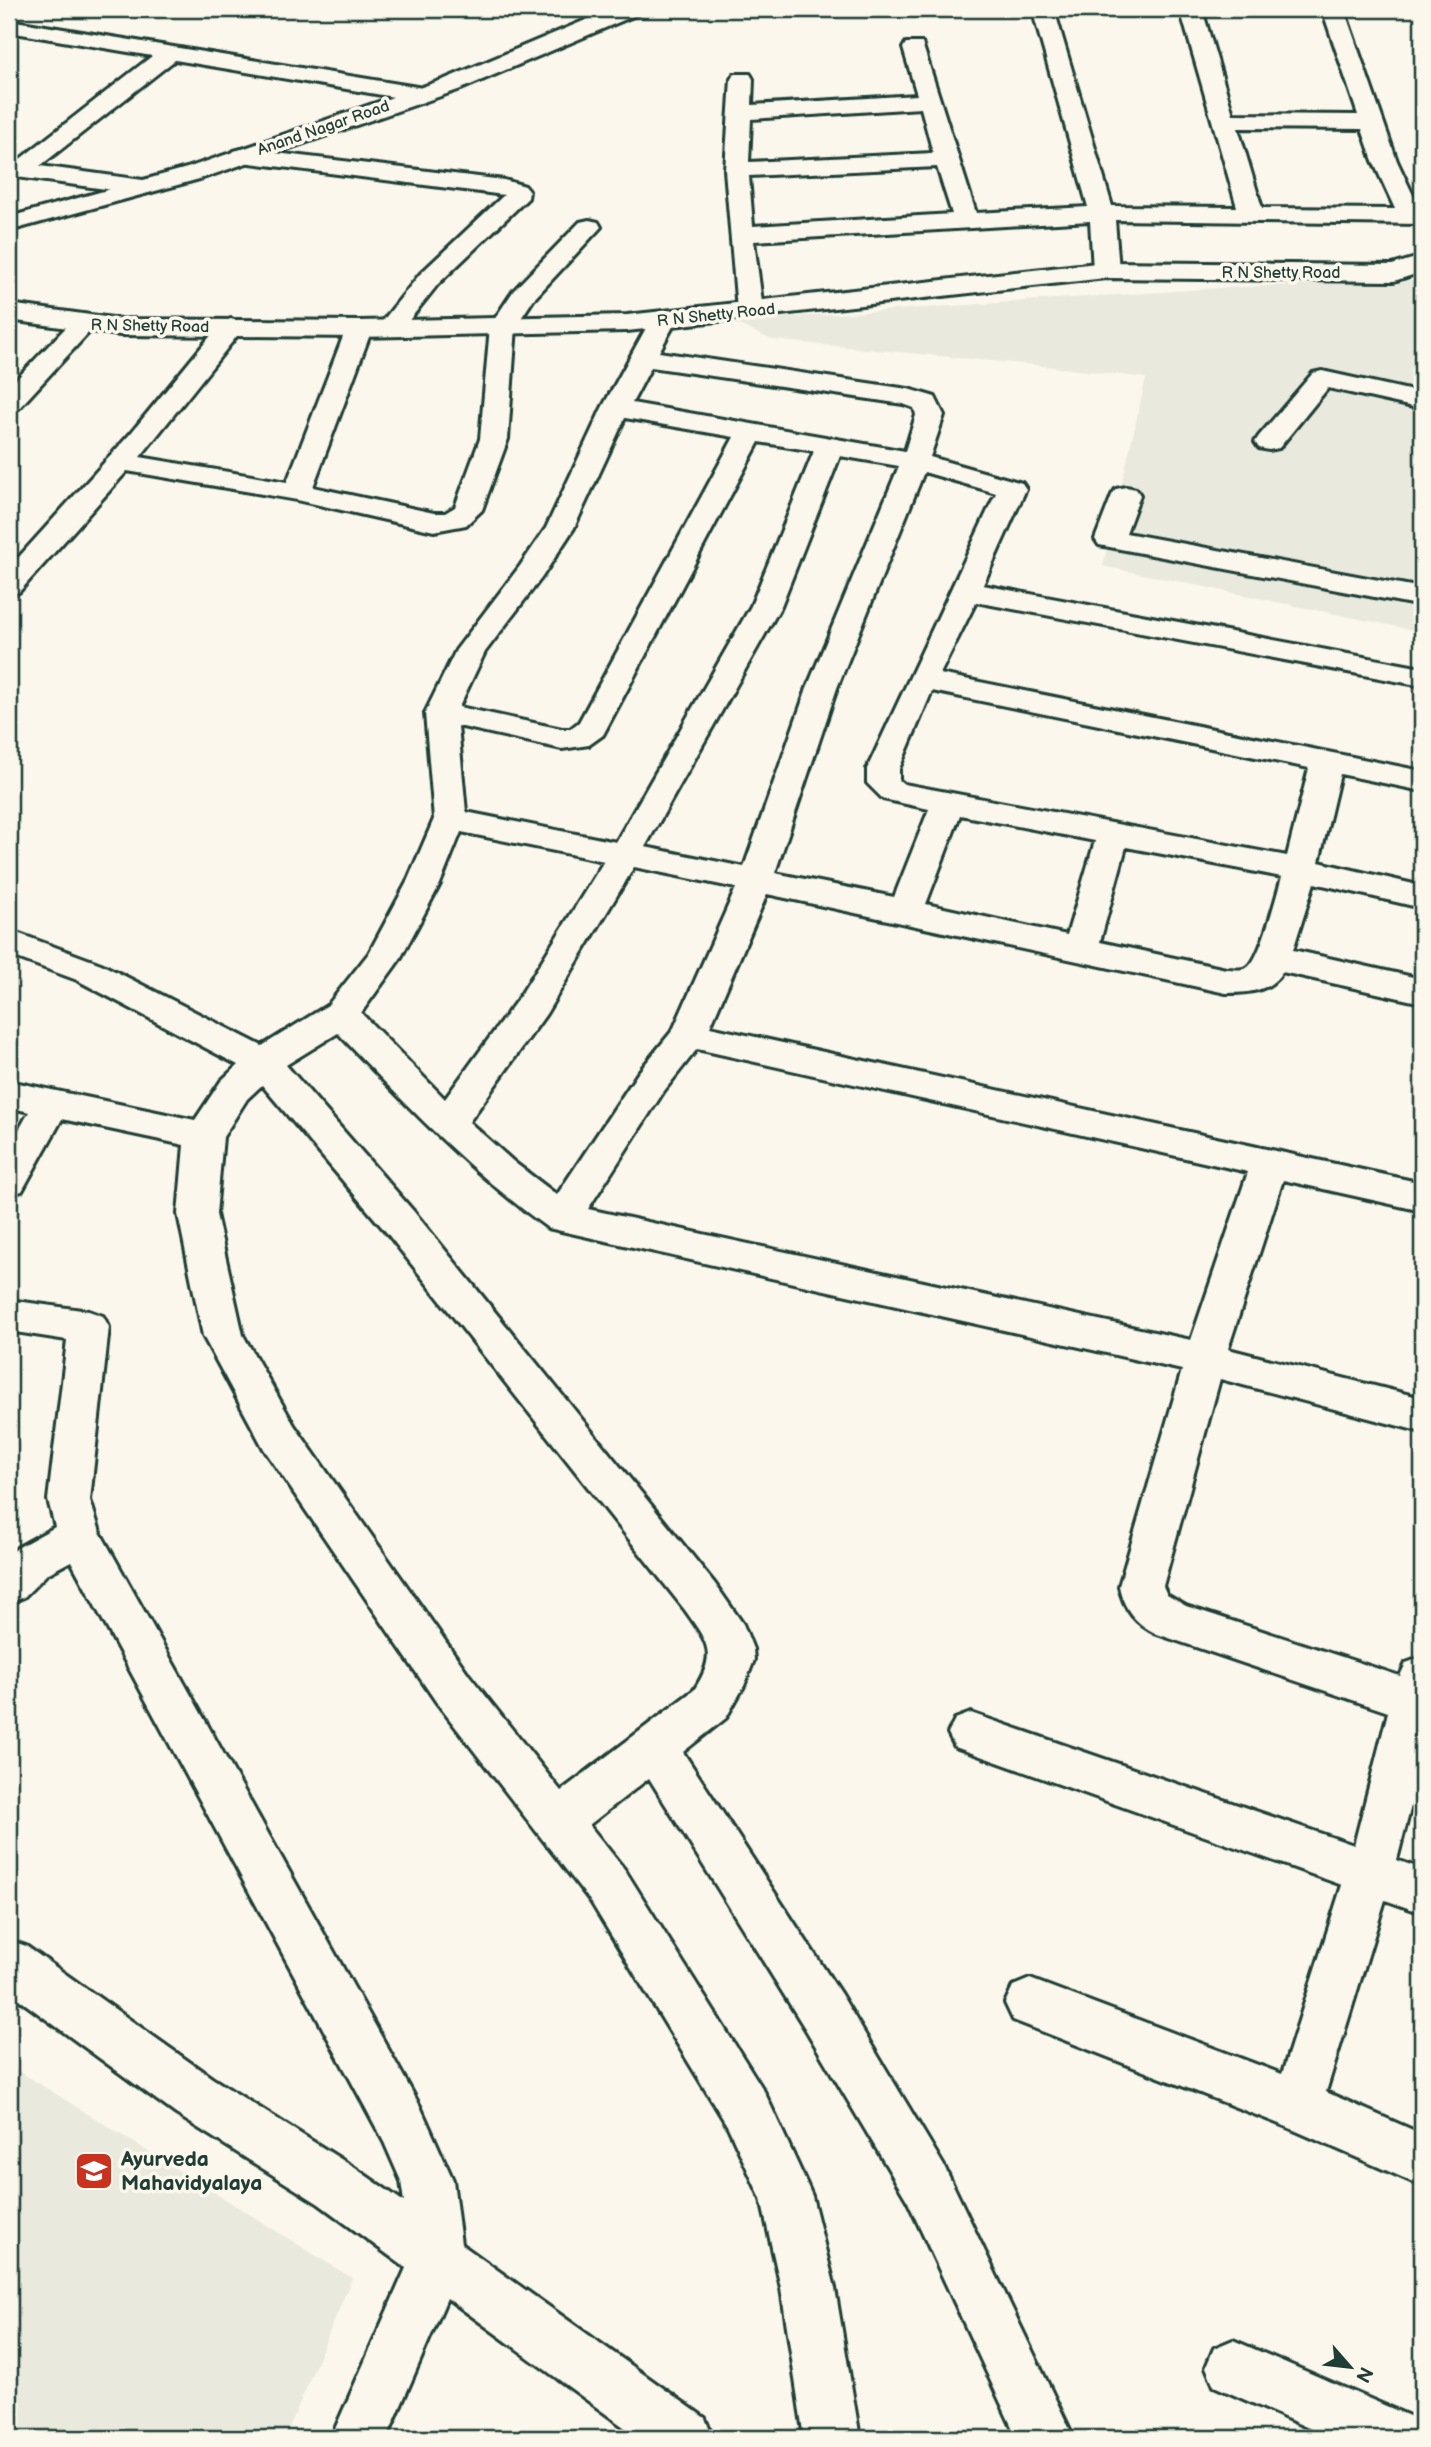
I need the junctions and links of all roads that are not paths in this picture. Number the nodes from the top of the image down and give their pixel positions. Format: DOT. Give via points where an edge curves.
graph roads {
  1 [pos="630,9"];
  2 [pos="1043,9"];
  3 [pos="1191,9"];
  4 [pos="1333,9"];
  5 [pos="9,26"];
  6 [pos="36,30"];
  7 [pos="914,48"];
  8 [pos="9,50"];
  9 [pos="169,54"];
  10 [pos="742,79"];
  11 [pos="416,94"];
  12 [pos="929,101"];
  13 [pos="742,113"];
  14 [pos="1224,121"];
  15 [pos="1372,122"];
  16 [pos="242,156"];
  17 [pos="947,159"];
  18 [pos="14,170"];
  19 [pos="737,170"];
  20 [pos="143,187"];
  21 [pos="1102,213"];
  22 [pos="1251,213"];
  23 [pos="1417,217"];
  24 [pos="966,221"];
  25 [pos="9,224"];
  26 [pos="589,227"];
  27 [pos="741,234"];
  28 [pos="1422,264"];
  29 [pos="1106,270"];
  30 [pos="750,310"];
  31 [pos="9,313"];
  32 [pos="664,319"];
  33 [pos="83,324"];
  34 [pos="503,326"];
  35 [pos="231,327"];
  36 [pos="390,328"];
  37 [pos="359,329"];
  38 [pos="643,358"];
  39 [pos="1422,401"];
  40 [pos="9,402"];
  41 [pos="616,408"];
  42 [pos="750,433"];
  43 [pos="1269,442"];
  44 [pos="830,447"];
  45 [pos="915,461"];
  46 [pos="121,462"];
  47 [pos="297,492"];
  48 [pos="1126,495"];
  49 [pos="9,586"];
  50 [pos="967,591"];
  51 [pos="1422,597"];
  52 [pos="1422,677"];
  53 [pos="922,680"];
  54 [pos="442,713"];
  55 [pos="1327,761"];
  56 [pos="1422,781"];
  57 [pos="948,803"];
  58 [pos="450,819"];
  59 [pos="1113,835"];
  60 [pos="625,854"];
  61 [pos="1300,869"];
  62 [pos="756,881"];
  63 [pos="1422,897"];
  64 [pos="906,911"];
  65 [pos="9,942"];
  66 [pos="1080,950"];
  67 [pos="1274,958"];
  68 [pos="1422,991"];
  69 [pos="335,1018"];
  70 [pos="689,1035"];
  71 [pos="274,1056"];
  72 [pos="9,1094"];
  73 [pos="52,1104"];
  74 [pos="446,1124"];
  75 [pos="204,1136"];
  76 [pos="1270,1163"];
  77 [pos="9,1181"];
  78 [pos="1422,1196"];
  79 [pos="562,1219"];
  80 [pos="9,1316"];
  81 [pos="1205,1359"];
  82 [pos="1422,1415"];
  83 [pos="79,1535"];
  84 [pos="9,1584"];
  85 [pos="1417,1688"];
  86 [pos="971,1733"];
  87 [pos="654,1746"];
  88 [pos="557,1822"];
  89 [pos="1370,1872"];
  90 [pos="1422,1891"];
  91 [pos="9,1963"];
  92 [pos="1030,2003"];
  93 [pos="1297,2105"];
  94 [pos="1422,2161"];
  95 [pos="437,2259"];
  96 [pos="1233,2367"];
  97 [pos="359,2438"];
  98 [pos="685,2438"];
  99 [pos="832,2438"];
  100 [pos="1045,2438"];
  101 [pos="1394,2438"];
  1 -- 11 [label="street, Anand Nagar Road" via="453,84"];
  2 -- 21 [label="street"];
  3 -- 14 [label="street"];
  4 -- 15 [label="street"];
  5 -- 6 [label="street"];
  6 -- 8 [label="street"];
  6 -- 9 [label="street"];
  7 -- 12 [label="street"];
  9 -- 11 [label="street"];
  9 -- 18 [label="street"];
  10 -- 13 [label="street"];
  11 -- 16 [label="street, Anand Nagar Road"];
  12 -- 13 [label="street"];
  12 -- 17 [label="street"];
  13 -- 19 [label="street"];
  14 -- 15 [label="street"];
  14 -- 22 [label="street"];
  15 -- 23 [label="street" via="1385,161"];
  16 -- 20 [label="street, Anand Nagar Road"];
  16 -- 36 [label="street" via="517,191 516,198 429,279"];
  17 -- 19 [label="street"];
  17 -- 24 [label="street"];
  18 -- 20 [label="street"];
  19 -- 27 [label="street"];
  20 -- 25 [label="street, Anand Nagar Road"];
  21 -- 22 [label="street"];
  21 -- 24 [label="street"];
  21 -- 29 [label="street"];
  22 -- 23 [label="street"];
  24 -- 27 [label="street"];
  26 -- 34 [label="street" via="523,295"];
  27 -- 30 [label="street"];
  28 -- 29 [label="street, R N Shetty Road" via="1394,273"];
  29 -- 30 [label="street, R N Shetty Road"];
  30 -- 32 [label="street, R N Shetty Road"];
  31 -- 33 [label="street, R N Shetty Road"];
  32 -- 34 [label="street, R N Shetty Road"];
  32 -- 38 [label="street"];
  33 -- 35 [label="street, R N Shetty Road"];
  33 -- 40 [label="street"];
  34 -- 36 [label="street, R N Shetty Road"];
  34 -- 47 [label="street" via="494,439 468,510 460,518 434,522"];
  35 -- 37 [label="street, R N Shetty Road"];
  35 -- 46 [label="street"];
  36 -- 37 [label="street, R N Shetty Road"];
  37 -- 47 [label="street"];
  38 -- 41 [label="street"];
  38 -- 45 [label="street" via="918,399 930,415"];
  39 -- 43 [label="street" via="1322,379"];
  41 -- 42 [label="street"];
  41 -- 54 [label="street" via="560,528 471,650"];
  42 -- 44 [label="street"];
  42 -- 54 [label="street" via="592,728 578,738 562,739"];
  44 -- 45 [label="street"];
  44 -- 60 [label="street" via="766,606"];
  45 -- 50 [label="street" via="1013,489"];
  45 -- 62 [label="street" via="822,688"];
  46 -- 47 [label="street"];
  46 -- 49 [label="street"];
  48 -- 51 [label="street" via="1109,539"];
  50 -- 52 [label="street"];
  50 -- 53 [label="street"];
  53 -- 55 [label="street"];
  53 -- 57 [label="street" via="883,769 883,783 894,792"];
  54 -- 58 [label="street"];
  55 -- 56 [label="street"];
  55 -- 61 [label="street"];
  57 -- 59 [label="street"];
  57 -- 64 [label="street"];
  58 -- 60 [label="street"];
  58 -- 69 [label="street" via="423,884 383,959"];
  59 -- 61 [label="street"];
  59 -- 66 [label="street"];
  60 -- 62 [label="street"];
  60 -- 74 [label="street" via="533,1005"];
  61 -- 63 [label="street"];
  61 -- 67 [label="street"];
  62 -- 64 [label="street"];
  62 -- 70 [label="street"];
  64 -- 66 [label="street"];
  65 -- 71 [label="street" via="89,972"];
  66 -- 67 [label="street" via="1226,981 1251,981 1264,973"];
  67 -- 68 [label="street"];
  69 -- 71 [label="street"];
  69 -- 74 [label="street"];
  70 -- 76 [label="street"];
  70 -- 79 [label="street" via="651,1082"];
  71 -- 75 [label="street" via="234,1090"];
  71 -- 87 [label="street" via="728,1637 734,1656 727,1679 710,1703"];
  72 -- 73 [label="street"];
  73 -- 75 [label="street"];
  73 -- 77 [label="street"];
  74 -- 79 [label="street" via="519,1190"];
  75 -- 88 [label="street" via="197,1214 223,1336 279,1437 453,1689"];
  76 -- 78 [label="street"];
  76 -- 81 [label="street"];
  79 -- 81 [label="street"];
  80 -- 83 [label="street" via="89,1327 69,1500"];
  81 -- 82 [label="street"];
  81 -- 85 [label="street" via="1141,1586 1143,1599 1153,1611 1173,1621"];
  83 -- 84 [label="street" via="33,1560"];
  83 -- 95 [label="street" via="402,2124 427,2180"];
  85 -- 89 [label="street"];
  86 -- 89 [label="street"];
  87 -- 88 [label="street"];
  87 -- 100 [label="street" via="824,2013 926,2184"];
  88 -- 99 [label="street" via="608,1886 739,2097 786,2196 808,2288"];
  89 -- 90 [label="street"];
  89 -- 93 [label="street"];
  91 -- 95 [label="street" via="194,2096 337,2186"];
  92 -- 93 [label="street"];
  93 -- 94 [label="street"];
  95 -- 97 [label="street"];
  95 -- 98 [label="street"];
  96 -- 101 [label="street"];
}
